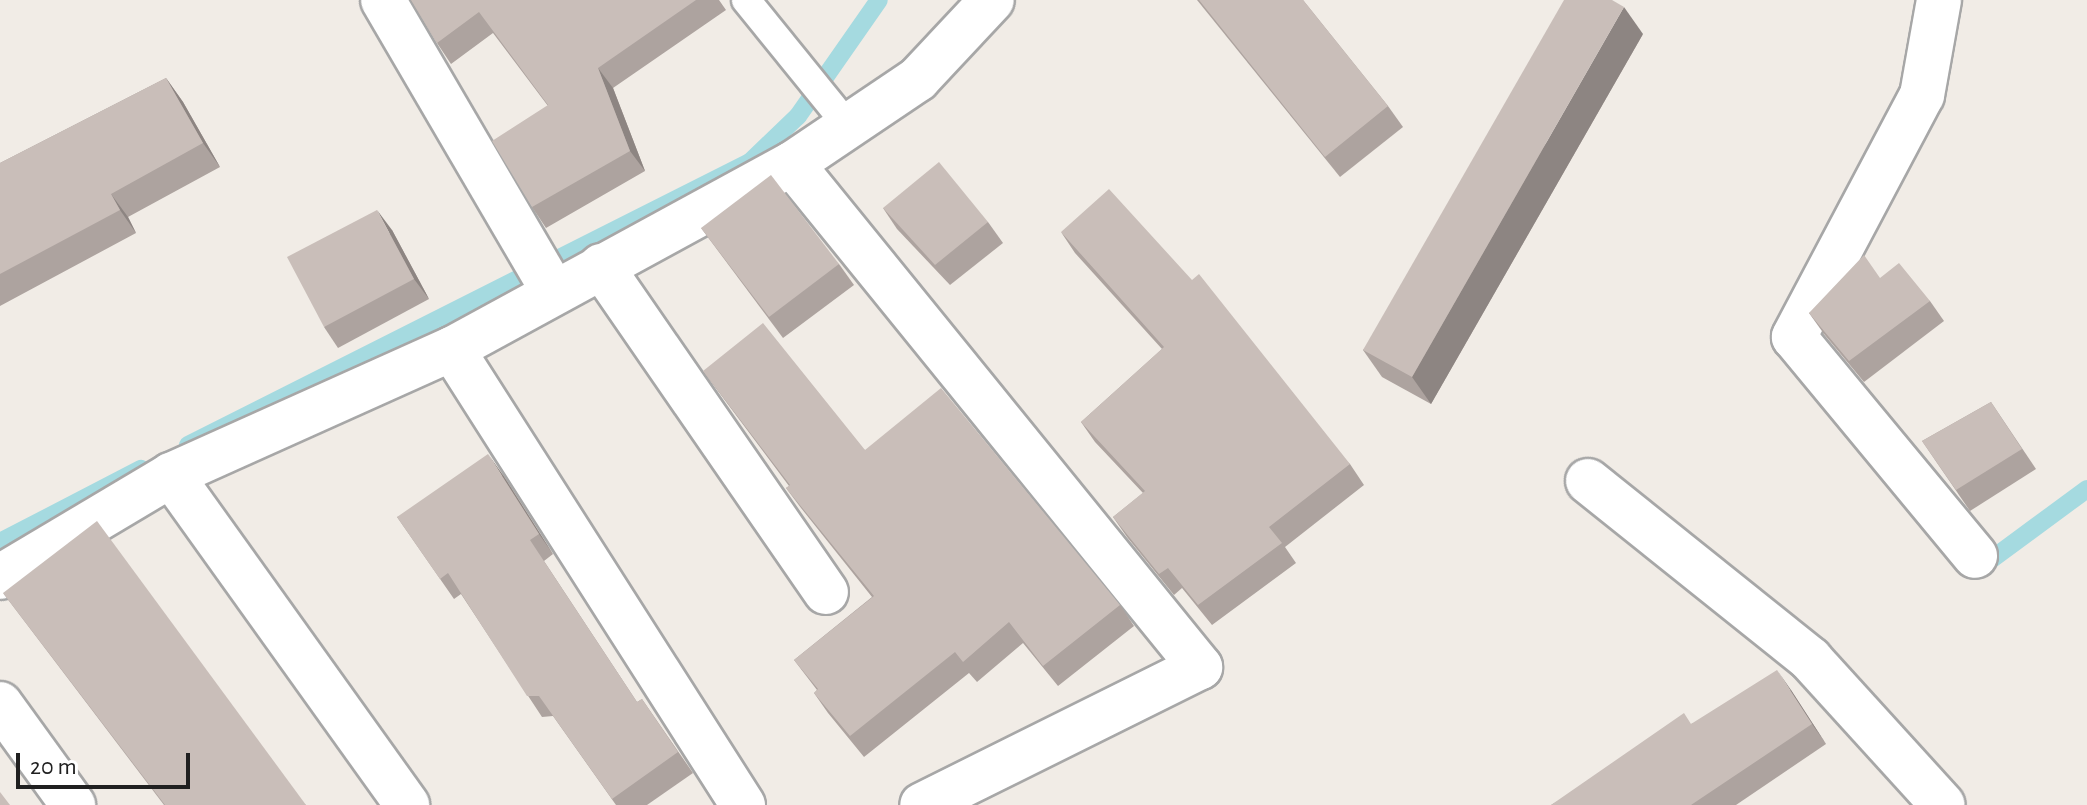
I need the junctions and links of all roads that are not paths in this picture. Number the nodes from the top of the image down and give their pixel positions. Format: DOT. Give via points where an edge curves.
graph roads {
  1 [pos="383,0"];
  2 [pos="746,0"];
  3 [pos="992,0"];
  4 [pos="1939,0"];
  5 [pos="846,124"];
  6 [pos="792,164"];
  7 [pos="601,266"];
  8 [pos="552,290"];
  9 [pos="452,349"];
  10 [pos="171,475"];
  11 [pos="1588,481"];
  12 [pos="1975,556"];
  13 [pos="0,577"];
  14 [pos="826,592"];
  15 [pos="0,704"];
  16 [pos="73,805"];
  17 [pos="407,805"];
  18 [pos="743,805"];
  19 [pos="922,805"];
  20 [pos="1943,805"];
  1 -- 8 [label="street"];
  2 -- 5 [label="lane"];
  3 -- 5 [label="street" via="918,79"];
  4 -- 12 [label="street" via="1922,95 1794,337"];
  5 -- 6 [label="street"];
  6 -- 7 [label="street"];
  6 -- 19 [label="street" via="1200,667"];
  7 -- 8 [label="street"];
  7 -- 14 [label="street"];
  8 -- 9 [label="street"];
  9 -- 10 [label="street"];
  9 -- 18 [label="street"];
  10 -- 13 [label="street"];
  10 -- 17 [label="street"];
  11 -- 20 [label="street" via="1810,659"];
  15 -- 16 [label="street"];
}
